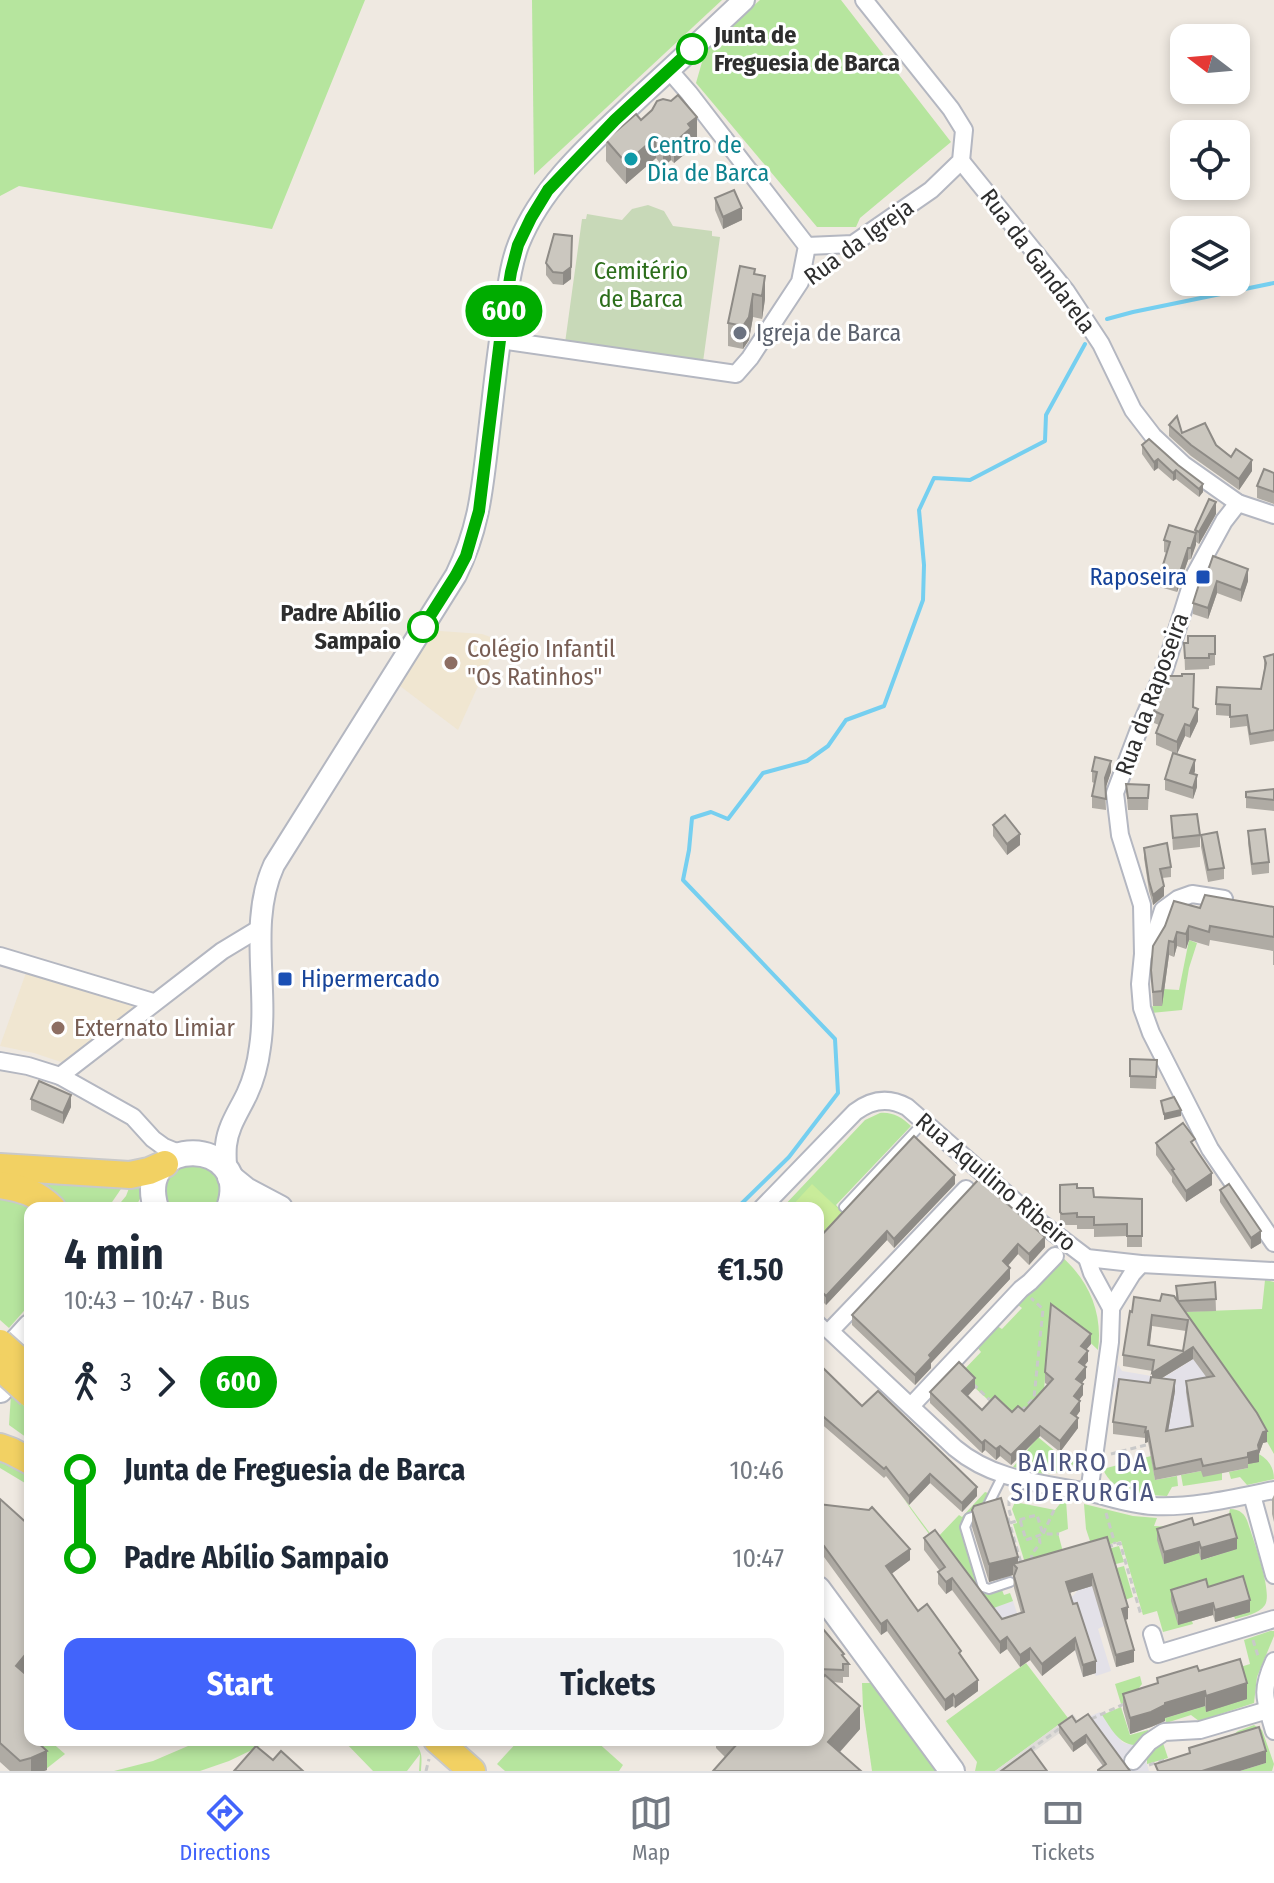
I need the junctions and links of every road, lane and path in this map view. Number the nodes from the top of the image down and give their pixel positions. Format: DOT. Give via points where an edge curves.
graph roads {
  1 [pos="744,0"];
  2 [pos="864,0"];
  3 [pos="669,70"];
  4 [pos="961,161"];
  5 [pos="807,246"];
  6 [pos="500,340"];
  7 [pos="1238,503"];
  8 [pos="1274,515"];
  9 [pos="1247,903"];
  10 [pos="260,928"];
  11 [pos="1143,954"];
  12 [pos="0,956"];
  13 [pos="153,1002"];
  14 [pos="0,1061"];
  15 [pos="60,1076"];
  16 [pos="924,1122"];
  17 [pos="231,1123"];
  18 [pos="179,1157"];
  19 [pos="0,1167"];
  20 [pos="228,1173"];
  21 [pos="0,1185"];
  22 [pos="966,1189"];
  23 [pos="44,1202"];
  24 [pos="151,1202"];
  25 [pos="231,1202"];
  26 [pos="269,1202"];
  27 [pos="768,1202"];
  28 [pos="844,1207"];
  29 [pos="1274,1243"];
  30 [pos="1055,1256"];
  31 [pos="1087,1258"];
  32 [pos="1141,1264"];
  33 [pos="1274,1271"];
  34 [pos="1021,1289"];
  35 [pos="1111,1308"];
  36 [pos="824,1325"];
  37 [pos="1041,1332"];
  38 [pos="1049,1332"];
  39 [pos="24,1334"];
  40 [pos="0,1343"];
  41 [pos="24,1359"];
  42 [pos="0,1360"];
  43 [pos="1038,1362"];
  44 [pos="1047,1363"];
  45 [pos="24,1365"];
  46 [pos="0,1367"];
  47 [pos="1037,1370"];
  48 [pos="1046,1371"];
  49 [pos="972,1382"];
  50 [pos="24,1389"];
  51 [pos="0,1390"];
  52 [pos="1035,1390"];
  53 [pos="1044,1392"];
  54 [pos="1034,1398"];
  55 [pos="1041,1403"];
  56 [pos="911,1406"];
  57 [pos="1001,1411"];
  58 [pos="1018,1414"];
  59 [pos="1157,1443"];
  60 [pos="0,1447"];
  61 [pos="1105,1455"];
  62 [pos="24,1458"];
  63 [pos="1003,1475"];
  64 [pos="1274,1490"];
  65 [pos="1089,1493"];
  66 [pos="1252,1495"];
  67 [pos="1009,1500"];
  68 [pos="1104,1509"];
  69 [pos="1054,1510"];
  70 [pos="1004,1513"];
  71 [pos="1008,1518"];
  72 [pos="1020,1520"];
  73 [pos="1010,1523"];
  74 [pos="1059,1534"];
  75 [pos="1041,1535"];
  76 [pos="1026,1540"];
  77 [pos="1015,1543"];
  78 [pos="1116,1544"];
  79 [pos="1107,1547"];
  80 [pos="1274,1575"];
  81 [pos="1010,1582"];
  82 [pos="824,1597"];
  83 [pos="1141,1615"];
  84 [pos="1274,1619"];
  85 [pos="1152,1634"];
  86 [pos="1252,1637"];
  87 [pos="1268,1663"];
  88 [pos="1130,1702"];
  89 [pos="1268,1710"];
  90 [pos="1093,1718"];
  91 [pos="1070,1721"];
  92 [pos="1081,1723"];
  93 [pos="1097,1723"];
  94 [pos="1274,1731"];
  95 [pos="444,1746"];
  96 [pos="1024,1754"];
  97 [pos="1168,1759"];
  98 [pos="1140,1763"];
  99 [pos="472,1771"];
  100 [pos="952,1771"];
  1 -- 3 [label="street"];
  2 -- 4 [label="street" via="964,130"];
  3 -- 5 [label="street"];
  3 -- 6 [label="street" via="573,163 536,209 518,245"];
  4 -- 5 [label="street, Rua da Igreja" via="931,190 853,244"];
  4 -- 7 [label="street, Rua da Gandarela" via="1066,291 1153,436"];
  5 -- 6 [label="street, Rua da Igreja" via="800,282 736,374"];
  6 -- 10 [label="street" via="479,511 466,556 274,865"];
  7 -- 8 [label="street, Rua da Gandarela"];
  7 -- 11 [label="street, Rua da Raposeira" via="1194,576 1165,668 1115,793 1120,835 1142,905"];
  9 -- 11 [label="street" via="1192,894 1178,899 1163,910"];
  10 -- 13 [label="street"];
  10 -- 17 [label="street" via="261,1044 248,1092"];
  11 -- 29 [label="street, Rua da Raposeira" via="1142,1008 1151,1033 1210,1149"];
  12 -- 13 [label="street"];
  13 -- 15 [label="street"];
  14 -- 15 [label="street"];
  15 -- 18 [label="street" via="133,1117"];
  16 -- 27 [label="street, Rua Aquilino Ribeiro" via="899,1103 868,1104"];
  16 -- 28 [label="lane"];
  16 -- 31 [label="street, Rua Aquilino Ribeiro"];
  17 -- 18 [label="street" via="210,1142"];
  17 -- 20 [label="street"];
  18 -- 19 [label="main road" via="130,1175"];
  18 -- 20 [label="main road" via="206,1154"];
  18 -- 24 [label="main road" via="158,1172"];
  20 -- 25 [label="main road"];
  20 -- 26 [label="main road"];
  21 -- 23 [label="main road" via="31,1192"];
  22 -- 36 [label="street"];
  30 -- 34 [label="street"];
  31 -- 32 [label="street, Rua Aquilino Ribeiro"];
  31 -- 35 [label="street"];
  32 -- 33 [label="street, Rua Aquilino Ribeiro"];
  32 -- 35 [label="street"];
  34 -- 37 [label="path" via="1043,1309"];
  34 -- 56 [label="street"];
  35 -- 65 [label="street"];
  36 -- 56 [label="street"];
  37 -- 38 [label="path"];
  37 -- 43 [label="path"];
  39 -- 42 [label="main road"];
  40 -- 45 [label="main road, bridge"];
  41 -- 51 [label="main road"];
  43 -- 44 [label="path"];
  43 -- 47 [label="path"];
  46 -- 50 [label="main road, bridge"];
  47 -- 48 [label="path"];
  47 -- 52 [label="path"];
  49 -- 57 [label="path"];
  52 -- 53 [label="path"];
  52 -- 54 [label="path"];
  54 -- 55 [label="path"];
  54 -- 58 [label="path"];
  56 -- 63 [label="street" via="974,1463"];
  59 -- 61 [label="path"];
  60 -- 62 [label="main road"];
  63 -- 65 [label="street"];
  63 -- 81 [label="lane" via="984,1513 969,1518 965,1527 983,1587"];
  64 -- 66 [label="street"];
  65 -- 66 [label="street" via="1154,1506"];
  66 -- 80 [label="street"];
  67 -- 71 [label="path"];
  68 -- 78 [label="path"];
  69 -- 75 [label="path"];
  70 -- 71 [label="path"];
  71 -- 73 [label="path"];
  72 -- 73 [label="path"];
  72 -- 75 [label="path" via="1037,1515"];
  72 -- 76 [label="path"];
  73 -- 77 [label="path"];
  74 -- 75 [label="path"];
  75 -- 76 [label="path"];
  75 -- 77 [label="path" via="1032,1564 1026,1566 1022,1567"];
  76 -- 77 [label="path"];
  78 -- 79 [label="path"];
  78 -- 83 [label="path" via="1120,1543"];
  82 -- 100 [label="main road"];
  84 -- 85 [label="street" via="1158,1654"];
  86 -- 87 [label="path"];
  87 -- 89 [label="street"];
  88 -- 90 [label="path"];
  89 -- 94 [label="street"];
  89 -- 98 [label="street" via="1200,1730 1164,1732 1149,1742"];
  90 -- 92 [label="path"];
  90 -- 93 [label="path"];
  91 -- 96 [label="path"];
  95 -- 99 [label="main road"];
  97 -- 98 [label="path"];
}
